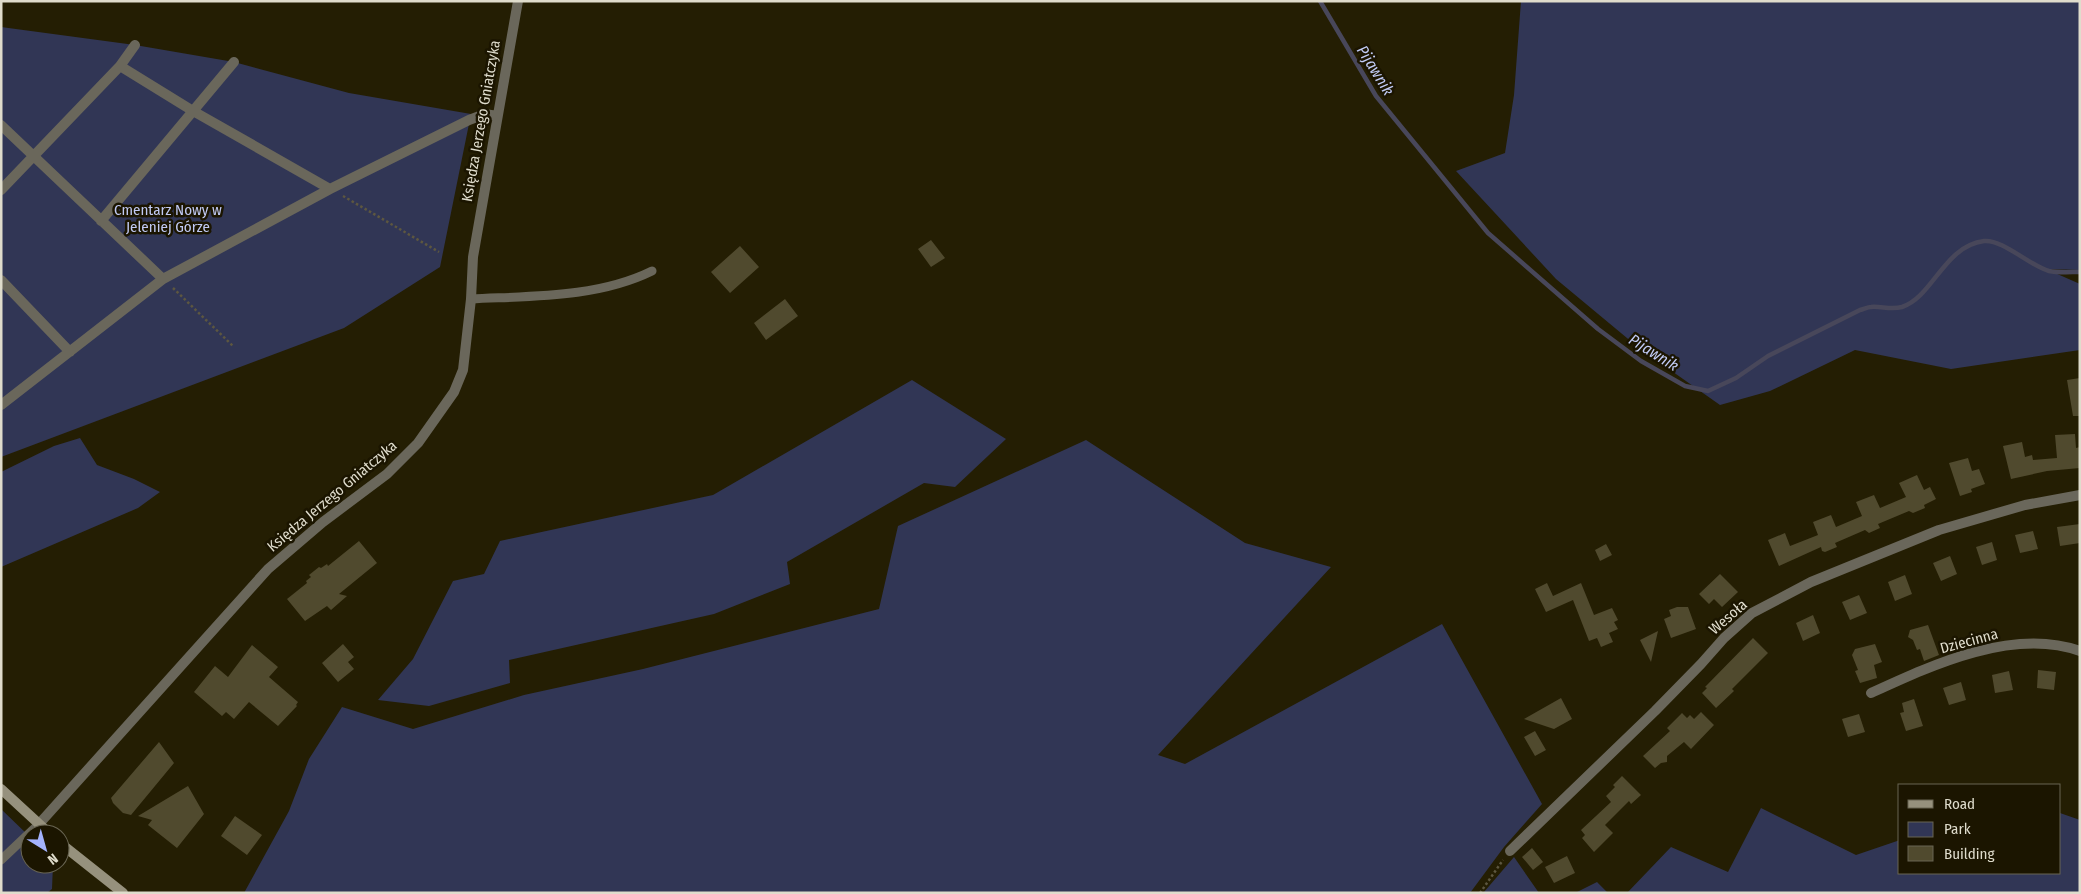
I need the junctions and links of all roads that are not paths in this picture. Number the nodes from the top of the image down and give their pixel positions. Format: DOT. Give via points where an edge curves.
graph roads {
  1 [pos="518,1"];
  2 [pos="135,45"];
  3 [pos="234,62"];
  4 [pos="120,66"];
  5 [pos="193,111"];
  6 [pos="497,116"];
  7 [pos="1,125"];
  8 [pos="35,156"];
  9 [pos="330,189"];
  10 [pos="1,190"];
  11 [pos="101,221"];
  12 [pos="652,271"];
  13 [pos="163,279"];
  14 [pos="1,280"];
  15 [pos="472,299"];
  16 [pos="70,352"];
  17 [pos="1,405"];
  18 [pos="2080,495"];
  19 [pos="2080,651"];
  20 [pos="1871,693"];
  21 [pos="1,789"];
  22 [pos="39,824"];
  23 [pos="20,842"];
  24 [pos="70,851"];
  25 [pos="1510,851"];
  26 [pos="1,860"];
  27 [pos="123,893"];
  1 -- 6 [label="street, Księdza Jerzego Gniatczyka"];
  2 -- 4 [label="street"];
  3 -- 5 [label="street"];
  4 -- 5 [label="street"];
  4 -- 8 [label="street"];
  5 -- 9 [label="street"];
  5 -- 11 [label="street"];
  6 -- 9 [label="street" via="485,114 469,120"];
  6 -- 15 [label="street, Księdza Jerzego Gniatczyka" via="473,257"];
  7 -- 8 [label="street"];
  8 -- 10 [label="street"];
  8 -- 11 [label="street"];
  9 -- 13 [label="street"];
  11 -- 13 [label="street"];
  12 -- 15 [label="lane" via="600,289 548,296"];
  13 -- 16 [label="street"];
  14 -- 16 [label="street"];
  15 -- 22 [label="street, Księdza Jerzego Gniatczyka" via="463,370 454,392 418,443 387,474 268,569"];
  16 -- 17 [label="street"];
  18 -- 25 [label="street, Wesoła" via="2025,505 1939,530 1811,582 1752,613"];
  19 -- 20 [label="street, Dziecinna" via="2037,642 1999,647 1919,670"];
  21 -- 22 [label="main road"];
  23 -- 26 [label="lane"];
  24 -- 27 [label="main road"];
}
